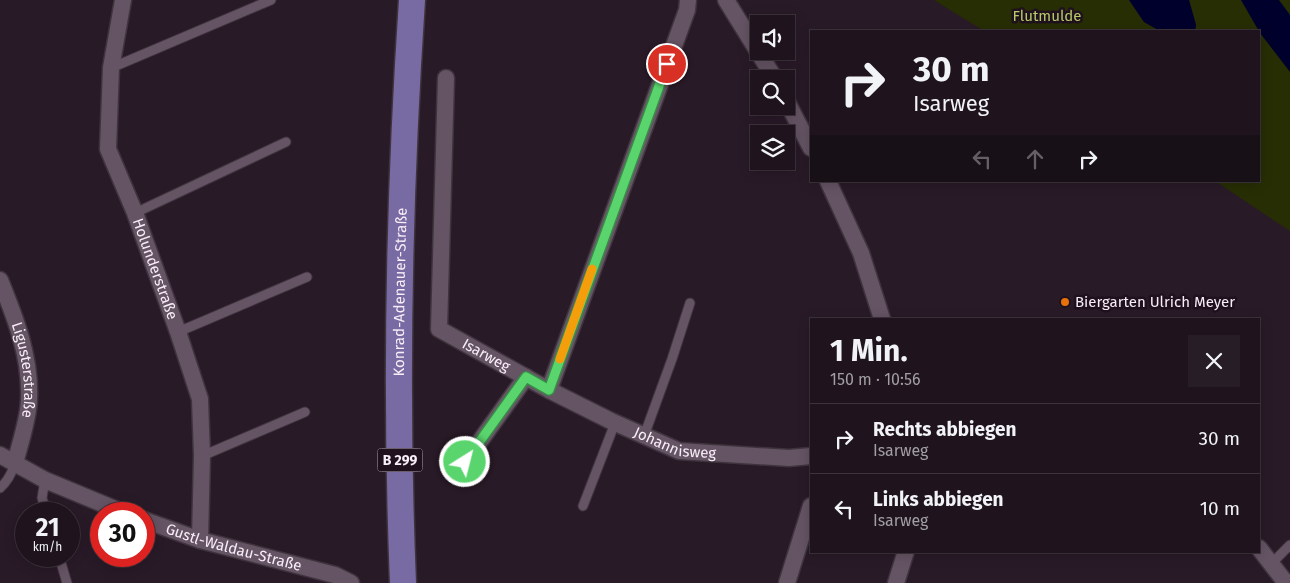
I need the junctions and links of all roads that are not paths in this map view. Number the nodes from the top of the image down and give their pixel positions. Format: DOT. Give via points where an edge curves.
graph roads {
  1 [pos="123,0"];
  2 [pos="271,0"];
  3 [pos="412,0"];
  4 [pos="688,0"];
  5 [pos="726,0"];
  6 [pos="111,68"];
  7 [pos="769,70"];
  8 [pos="446,78"];
  9 [pos="794,115"];
  10 [pos="286,142"];
  11 [pos="810,146"];
  12 [pos="828,182"];
  13 [pos="135,213"];
  14 [pos="307,277"];
  15 [pos="0,280"];
  16 [pos="690,303"];
  17 [pos="882,318"];
  18 [pos="178,332"];
  19 [pos="526,377"];
  20 [pos="549,390"];
  21 [pos="305,412"];
  22 [pos="615,423"];
  23 [pos="644,436"];
  24 [pos="0,455"];
  25 [pos="202,456"];
  26 [pos="810,456"];
  27 [pos="465,462"];
  28 [pos="15,463"];
  29 [pos="45,480"];
  30 [pos="0,488"];
  31 [pos="43,502"];
  32 [pos="98,502"];
  33 [pos="583,506"];
  34 [pos="810,509"];
  35 [pos="155,524"];
  36 [pos="200,540"];
  37 [pos="1290,545"];
  38 [pos="1260,549"];
  39 [pos="905,553"];
  40 [pos="1271,564"];
  41 [pos="62,567"];
  42 [pos="67,583"];
  43 [pos="351,583"];
  44 [pos="403,583"];
  45 [pos="787,583"];
  46 [pos="896,583"];
  47 [pos="1286,583"];
  1 -- 6 [label="street, Holunderstraße"];
  2 -- 6 [label="lane"];
  3 -- 44 [label="main road, Konrad-Adenauer-Straße / B 299" via="401,233 400,506"];
  4 -- 20 [label="street" via="684,19"];
  5 -- 7 [label="street"];
  6 -- 13 [label="street, Holunderstraße" via="108,149"];
  8 -- 19 [label="street, Isarweg" via="439,329"];
  9 -- 11 [label="street"];
  10 -- 13 [label="lane"];
  12 -- 17 [label="street" via="861,253"];
  13 -- 18 [label="street, Holunderstraße"];
  14 -- 18 [label="lane"];
  15 -- 28 [label="street, Ligusterstraße" via="16,321 28,366 30,400"];
  16 -- 23 [label="lane"];
  18 -- 25 [label="street, Holunderstraße" via="200,399"];
  19 -- 20 [label="street, Isarweg"];
  19 -- 27 [label="street"];
  20 -- 22 [label="street, Johannisweg"];
  21 -- 25 [label="lane"];
  22 -- 23 [label="street, Johannisweg"];
  22 -- 33 [label="lane"];
  23 -- 26 [label="street, Johannisweg" via="679,451 789,458"];
  24 -- 28 [label="street"];
  25 -- 36 [label="street, Holunderstraße"];
  28 -- 29 [label="street"];
  28 -- 30 [label="lane" via="13,472"];
  29 -- 31 [label="lane"];
  29 -- 32 [label="street"];
  34 -- 45 [label="street"];
  35 -- 36 [label="street, Gustl-Waldau-Straße"];
  36 -- 43 [label="street, Gustl-Waldau-Straße" via="335,575"];
  37 -- 40 [label="lane"];
  38 -- 40 [label="street"];
  39 -- 46 [label="street"];
  40 -- 47 [label="street"];
  41 -- 42 [label="lane"];
}
